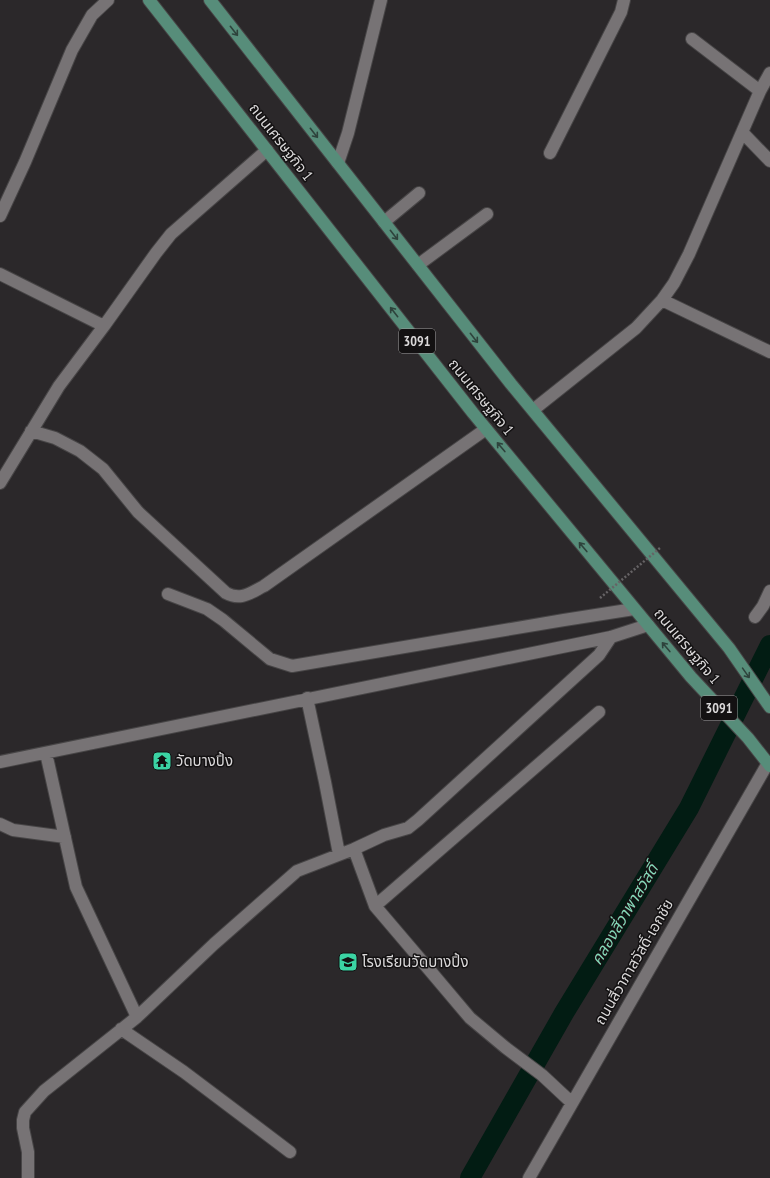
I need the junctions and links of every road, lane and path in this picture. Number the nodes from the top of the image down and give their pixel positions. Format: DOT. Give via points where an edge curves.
graph roads {
  1 [pos="108,0"];
  2 [pos="149,0"];
  3 [pos="210,0"];
  4 [pos="369,0"];
  5 [pos="624,0"];
  6 [pos="380,4"];
  7 [pos="692,39"];
  8 [pos="770,73"];
  9 [pos="760,91"];
  10 [pos="742,132"];
  11 [pos="267,150"];
  12 [pos="550,154"];
  13 [pos="770,161"];
  14 [pos="338,163"];
  15 [pos="420,193"];
  16 [pos="486,214"];
  17 [pos="0,216"];
  18 [pos="384,222"];
  19 [pos="418,265"];
  20 [pos="0,274"];
  21 [pos="662,300"];
  22 [pos="104,326"];
  23 [pos="770,352"];
  24 [pos="532,410"];
  25 [pos="486,428"];
  26 [pos="31,431"];
  27 [pos="0,483"];
  28 [pos="660,548"];
  29 [pos="770,591"];
  30 [pos="168,594"];
  31 [pos="600,598"];
  32 [pos="634,609"];
  33 [pos="755,617"];
  34 [pos="648,625"];
  35 [pos="611,637"];
  36 [pos="307,698"];
  37 [pos="768,702"];
  38 [pos="599,712"];
  39 [pos="46,752"];
  40 [pos="0,762"];
  41 [pos="769,764"];
  42 [pos="0,824"];
  43 [pos="65,837"];
  44 [pos="354,849"];
  45 [pos="339,854"];
  46 [pos="375,906"];
  47 [pos="137,1017"];
  48 [pos="121,1029"];
  49 [pos="572,1103"];
  50 [pos="290,1152"];
  51 [pos="28,1178"];
  52 [pos="529,1178"];
  1 -- 17 [label="street" via="92,15 72,50 26,162"];
  2 -- 11 [label="main road, ถนนเศรษฐกิจ 1 / 3091"];
  3 -- 14 [label="main road, ถนนเศรษฐกิจ 1 / 3091, one-way"];
  4 -- 6 [label="street"];
  5 -- 12 [label="street" via="621,12"];
  6 -- 14 [label="street" via="348,133"];
  7 -- 9 [label="street"];
  8 -- 9 [label="street"];
  9 -- 10 [label="street"];
  10 -- 13 [label="street"];
  10 -- 21 [label="street" via="689,254"];
  11 -- 22 [label="street" via="171,234"];
  25 -- 11 [label="main road, ถนนเศรษฐกิจ 1 / 3091, one-way"];
  14 -- 18 [label="main road, ถนนเศรษฐกิจ 1 / 3091"];
  15 -- 18 [label="street"];
  16 -- 19 [label="street"];
  18 -- 19 [label="main road, ถนนเศรษฐกิจ 1 / 3091, one-way"];
  19 -- 24 [label="main road, ถนนเศรษฐกิจ 1 / 3091, one-way"];
  20 -- 22 [label="street"];
  21 -- 23 [label="street"];
  21 -- 24 [label="street" via="636,328"];
  22 -- 26 [label="street" via="58,386"];
  24 -- 37 [label="main road, ถนนเศรษฐกิจ 1 / 3091, one-way" via="729,648"];
  25 -- 26 [label="street" via="264,586 246,595 234,597 226,593 138,512 103,469 80,451 55,438"];
  32 -- 25 [label="main road, ถนนเศรษฐกิจ 1 / 3091, one-way"];
  26 -- 27 [label="street"];
  28 -- 31 [label="path, bridge"];
  29 -- 33 [label="street"];
  30 -- 32 [label="street" via="207,609 270,659 292,666"];
  32 -- 34 [label="main road, ถนนเศรษฐกิจ 1 / 3091"];
  34 -- 35 [label="street"];
  41 -- 34 [label="main road, ถนนเศรษฐกิจ 1 / 3091, one-way"];
  35 -- 36 [label="street"];
  35 -- 44 [label="street" via="599,655 418,820 408,828"];
  36 -- 39 [label="street"];
  36 -- 45 [label="street"];
  38 -- 46 [label="street"];
  39 -- 40 [label="street"];
  39 -- 43 [label="street"];
  41 -- 49 [label="street, ถนนสี่วาภาสวัสดิ์-เอกชัย"];
  42 -- 43 [label="street" via="13,830"];
  43 -- 47 [label="street" via="76,887"];
  44 -- 45 [label="street"];
  44 -- 46 [label="street"];
  45 -- 47 [label="street" via="297,870"];
  46 -- 49 [label="street" via="470,1018 542,1075"];
  47 -- 48 [label="street"];
  48 -- 50 [label="street" via="184,1072"];
  48 -- 51 [label="street" via="44,1091 25,1112 23,1128 28,1152"];
  49 -- 52 [label="street, ถนนสี่วาภาสวัสดิ์-เอกชัย"];
}
